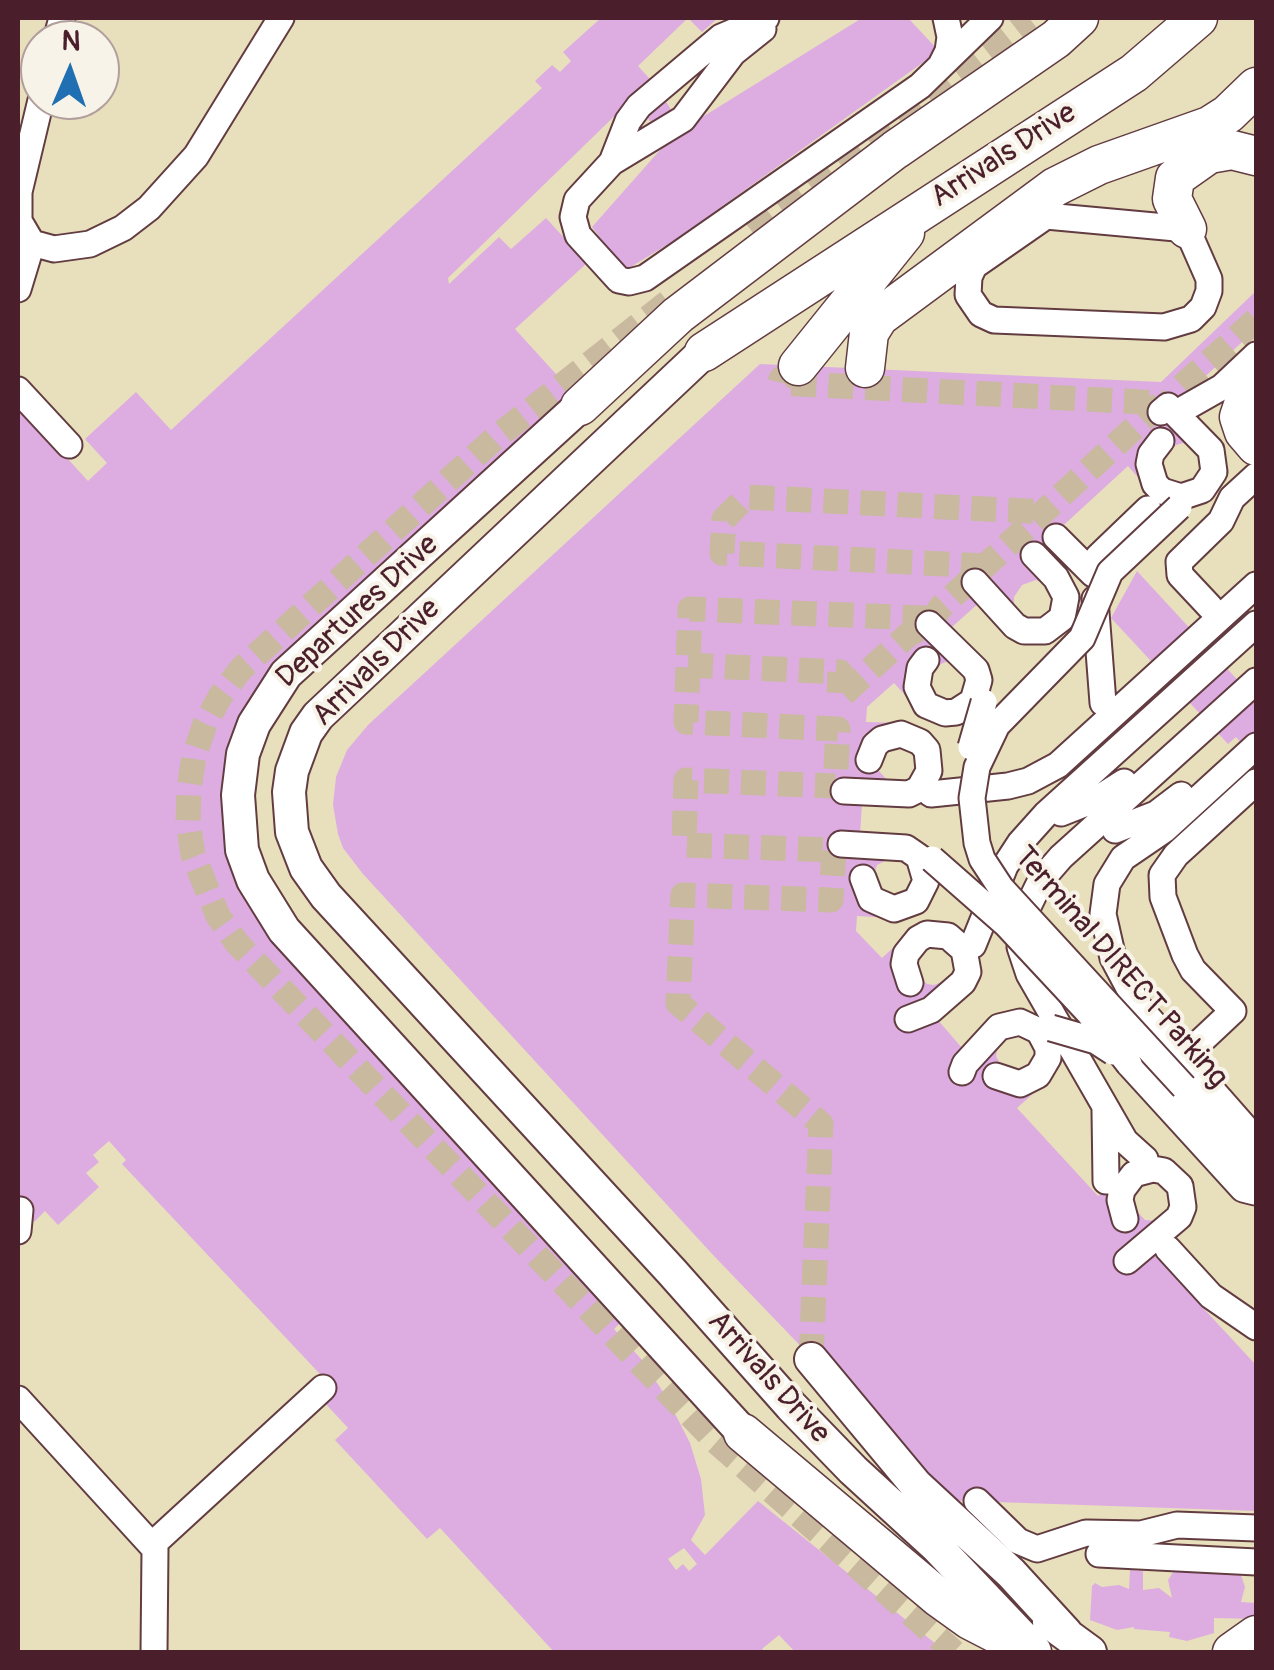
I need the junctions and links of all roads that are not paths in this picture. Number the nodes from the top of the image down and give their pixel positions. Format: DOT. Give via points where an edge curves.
graph roads {
  1 [pos="281,18"];
  2 [pos="766,18"];
  3 [pos="780,18"];
  4 [pos="946,18"];
  5 [pos="990,18"];
  6 [pos="1079,18"];
  7 [pos="1198,18"];
  8 [pos="938,68"];
  9 [pos="1256,87"];
  10 [pos="36,120"];
  11 [pos="1209,126"];
  12 [pos="1256,156"];
  13 [pos="612,162"];
  14 [pos="929,204"];
  15 [pos="1046,216"];
  16 [pos="1187,229"];
  17 [pos="32,242"];
  18 [pos="18,289"];
  19 [pos="1256,334"];
  20 [pos="704,352"];
  21 [pos="1256,355"];
  22 [pos="798,366"];
  23 [pos="864,368"];
  24 [pos="1210,374"];
  25 [pos="1256,383"];
  26 [pos="18,390"];
  27 [pos="580,406"];
  28 [pos="1161,440"];
  29 [pos="68,445"];
  30 [pos="1256,446"];
  31 [pos="1256,476"];
  32 [pos="1179,507"];
  33 [pos="1148,509"];
  34 [pos="1056,538"];
  35 [pos="1034,555"];
  36 [pos="1256,565"];
  37 [pos="1093,574"];
  38 [pos="975,582"];
  39 [pos="1256,585"];
  40 [pos="1256,606"];
  41 [pos="1210,607"];
  42 [pos="930,624"];
  43 [pos="1256,624"];
  44 [pos="1256,642"];
  45 [pos="926,660"];
  46 [pos="1256,662"];
  47 [pos="1256,681"];
  48 [pos="984,702"];
  49 [pos="1104,703"];
  50 [pos="1256,704"];
  51 [pos="1256,727"];
  52 [pos="1256,746"];
  53 [pos="1097,750"];
  54 [pos="869,760"];
  55 [pos="1256,764"];
  56 [pos="1028,781"];
  57 [pos="1124,782"];
  58 [pos="1256,782"];
  59 [pos="997,788"];
  60 [pos="844,791"];
  61 [pos="931,794"];
  62 [pos="1061,813"];
  63 [pos="1187,827"];
  64 [pos="1115,830"];
  65 [pos="1027,836"];
  66 [pos="841,844"];
  67 [pos="1070,849"];
  68 [pos="1132,850"];
  69 [pos="932,858"];
  70 [pos="1164,869"];
  71 [pos="862,878"];
  72 [pos="1042,880"];
  73 [pos="1006,924"];
  74 [pos="973,945"];
  75 [pos="910,983"];
  76 [pos="908,1019"];
  77 [pos="1051,1028"];
  78 [pos="1183,1058"];
  79 [pos="962,1072"];
  80 [pos="996,1076"];
  81 [pos="1145,1082"];
  82 [pos="1105,1106"];
  83 [pos="1256,1140"];
  84 [pos="1145,1159"];
  85 [pos="1106,1181"];
  86 [pos="1256,1184"];
  87 [pos="1125,1219"];
  88 [pos="1168,1249"];
  89 [pos="1127,1261"];
  90 [pos="1256,1328"];
  91 [pos="811,1359"];
  92 [pos="322,1388"];
  93 [pos="18,1400"];
  94 [pos="744,1433"];
  95 [pos="976,1501"];
  96 [pos="1146,1507"];
  97 [pos="1177,1525"];
  98 [pos="1256,1528"];
  99 [pos="152,1544"];
  100 [pos="937,1546"];
  101 [pos="1100,1554"];
  102 [pos="1256,1562"];
  103 [pos="1256,1638"];
  104 [pos="1078,1643"];
  105 [pos="154,1652"];
  106 [pos="1035,1652"];
  107 [pos="1233,1652"];
  1 -- 17 [label="lane" via="196,156 150,208 90,244 54,249"];
  2 -- 13 [label="lane" via="721,36 639,106"];
  3 -- 13 [label="lane" via="733,53 683,119"];
  4 -- 8 [label="lane" via="948,51"];
  5 -- 8 [label="lane"];
  6 -- 27 [label="highway, Departures Drive" via="678,315"];
  7 -- 14 [label="highway, Arrivals Drive" via="1134,73"];
  8 -- 13 [label="lane" via="638,281 612,275 574,226 578,200"];
  9 -- 11 [label="highway"];
  10 -- 17 [label="lane" via="19,192 19,221"];
  11 -- 15 [label="highway" via="1112,187"];
  11 -- 23 [label="highway" via="1098,165 1055,188 880,317 869,333"];
  12 -- 16 [label="highway" via="1209,154 1175,178 1172,199"];
  14 -- 20 [label="highway, Arrivals Drive"];
  14 -- 22 [label="highway"];
  15 -- 16 [label="lane"];
  15 -- 16 [label="lane" via="974,266 968,295 981,314 1149,328 1185,322 1209,291"];
  17 -- 18 [label="lane"];
  19 -- 24 [label="lane"];
  20 -- 100 [label="main road, Arrivals Drive" via="318,716 292,771 292,832 326,896 791,1406"];
  21 -- 28 [label="lane" via="1222,388 1173,410 1168,406 1210,450 1214,472 1202,490 1181,498 1155,484 1149,464"];
  25 -- 30 [label="highway" via="1240,417"];
  26 -- 29 [label="lane"];
  27 -- 94 [label="main road, Departures Drive" via="286,674 243,754 242,850 252,880 284,930"];
  31 -- 41 [label="lane" via="1179,562 1180,575"];
  32 -- 86 [label="lane, Terminal DIRECT Parking, bridge" via="1110,572 1082,638 997,725 972,798 977,843 1012,901 1184,1087"];
  33 -- 37 [label="lane" via="1098,557"];
  34 -- 37 [label="lane"];
  35 -- 38 [label="lane" via="1066,598 1062,618 1044,631 1016,626"];
  36 -- 41 [label="lane"];
  37 -- 49 [label="lane"];
  39 -- 56 [label="lane" via="1058,765"];
  40 -- 53 [label="lane"];
  41 -- 49 [label="lane"];
  42 -- 45 [label="lane" via="976,670 973,700 956,712 926,705 917,678"];
  43 -- 65 [label="lane"];
  44 -- 62 [label="lane"];
  46 -- 57 [label="lane"];
  47 -- 67 [label="lane"];
  48 -- 73 [label="lane, bridge" via="963,770 959,813 975,876"];
  49 -- 59 [label="lane" via="1021,778"];
  50 -- 64 [label="lane"];
  51 -- 64 [label="lane" via="1170,804"];
  52 -- 68 [label="lane" via="1164,830"];
  53 -- 56 [label="lane"];
  53 -- 65 [label="lane" via="1057,788"];
  54 -- 60 [label="lane" via="882,739 901,734 920,742 930,771 909,794"];
  55 -- 63 [label="lane"];
  56 -- 59 [label="lane"];
  57 -- 62 [label="lane"];
  57 -- 72 [label="lane" via="1082,822"];
  58 -- 70 [label="lane"];
  59 -- 61 [label="lane"];
  62 -- 65 [label="lane"];
  63 -- 68 [label="lane"];
  63 -- 70 [label="lane"];
  64 -- 67 [label="lane"];
  65 -- 74 [label="lane" via="1005,866"];
  66 -- 71 [label="lane" via="906,848 919,858 926,881 916,901 894,910 871,899"];
  67 -- 72 [label="lane"];
  68 -- 78 [label="lane" via="1106,884 1106,937 1139,1008"];
  69 -- 73 [label="lane, bridge"];
  70 -- 78 [label="lane" via="1163,897 1193,970 1233,1012"];
  72 -- 82 [label="lane" via="1022,919 1023,960"];
  73 -- 81 [label="lane, bridge"];
  75 -- 76 [label="lane" via="904,964 918,939 948,936 964,950 964,982 931,1010"];
  77 -- 81 [label="lane, bridge" via="1096,1041"];
  78 -- 83 [label="lane"];
  79 -- 80 [label="lane" via="999,1027 1020,1022 1039,1031 1048,1048 1038,1075 1020,1084"];
  81 -- 86 [label="lane" via="1193,1119"];
  82 -- 84 [label="lane"];
  82 -- 85 [label="lane"];
  87 -- 89 [label="lane" via="1122,1190 1134,1174 1164,1171 1180,1186 1179,1218"];
  88 -- 90 [label="lane" via="1212,1296"];
  91 -- 104 [label="main road" via="916,1485"];
  92 -- 99 [label="lane"];
  93 -- 99 [label="lane"];
  94 -- 106 [label="highway" via="970,1620"];
  95 -- 97 [label="lane" via="1018,1541 1037,1549 1086,1533 1142,1534"];
  96 -- 97 [label="lane"];
  97 -- 98 [label="lane"];
  99 -- 105 [label="lane"];
  100 -- 104 [label="main road, Arrivals Drive"];
  100 -- 106 [label="main road, Arrivals Drive"];
  101 -- 102 [label="lane"];
  103 -- 107 [label="highway"];
}
